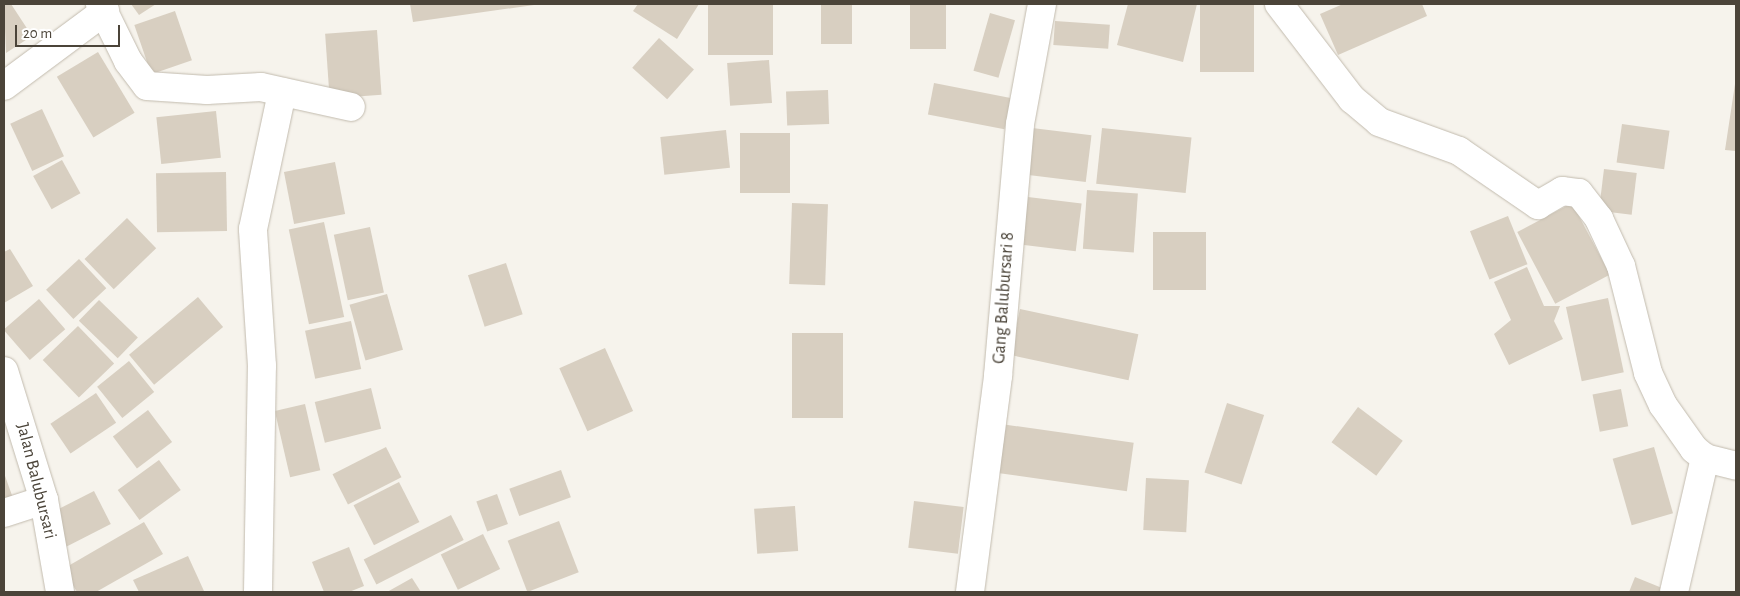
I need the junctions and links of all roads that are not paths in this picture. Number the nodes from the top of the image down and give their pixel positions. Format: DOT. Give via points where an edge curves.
graph roads {
  1 [pos="1042,4"];
  2 [pos="1279,4"];
  3 [pos="102,7"];
  4 [pos="4,86"];
  5 [pos="282,92"];
  6 [pos="351,107"];
  7 [pos="4,371"];
  8 [pos="1705,458"];
  9 [pos="1736,466"];
  10 [pos="44,500"];
  11 [pos="4,513"];
  12 [pos="60,592"];
  13 [pos="258,592"];
  14 [pos="970,592"];
  15 [pos="1674,592"];
  1 -- 14 [label="street, Gang Balubursari 8" via="1020,124 998,376"];
  2 -- 8 [label="street" via="1352,99 1379,122 1459,151 1538,205 1562,191 1579,193 1598,219 1621,266 1654,389 1683,436"];
  3 -- 4 [label="street"];
  3 -- 5 [label="street" via="128,61 147,86 207,90 261,87"];
  5 -- 6 [label="street"];
  5 -- 13 [label="street" via="254,229 262,366"];
  7 -- 10 [label="street, Jalan Balubursari"];
  8 -- 9 [label="street"];
  8 -- 15 [label="street"];
  10 -- 11 [label="street"];
  10 -- 12 [label="street, Jalan Balubursari"];
}
